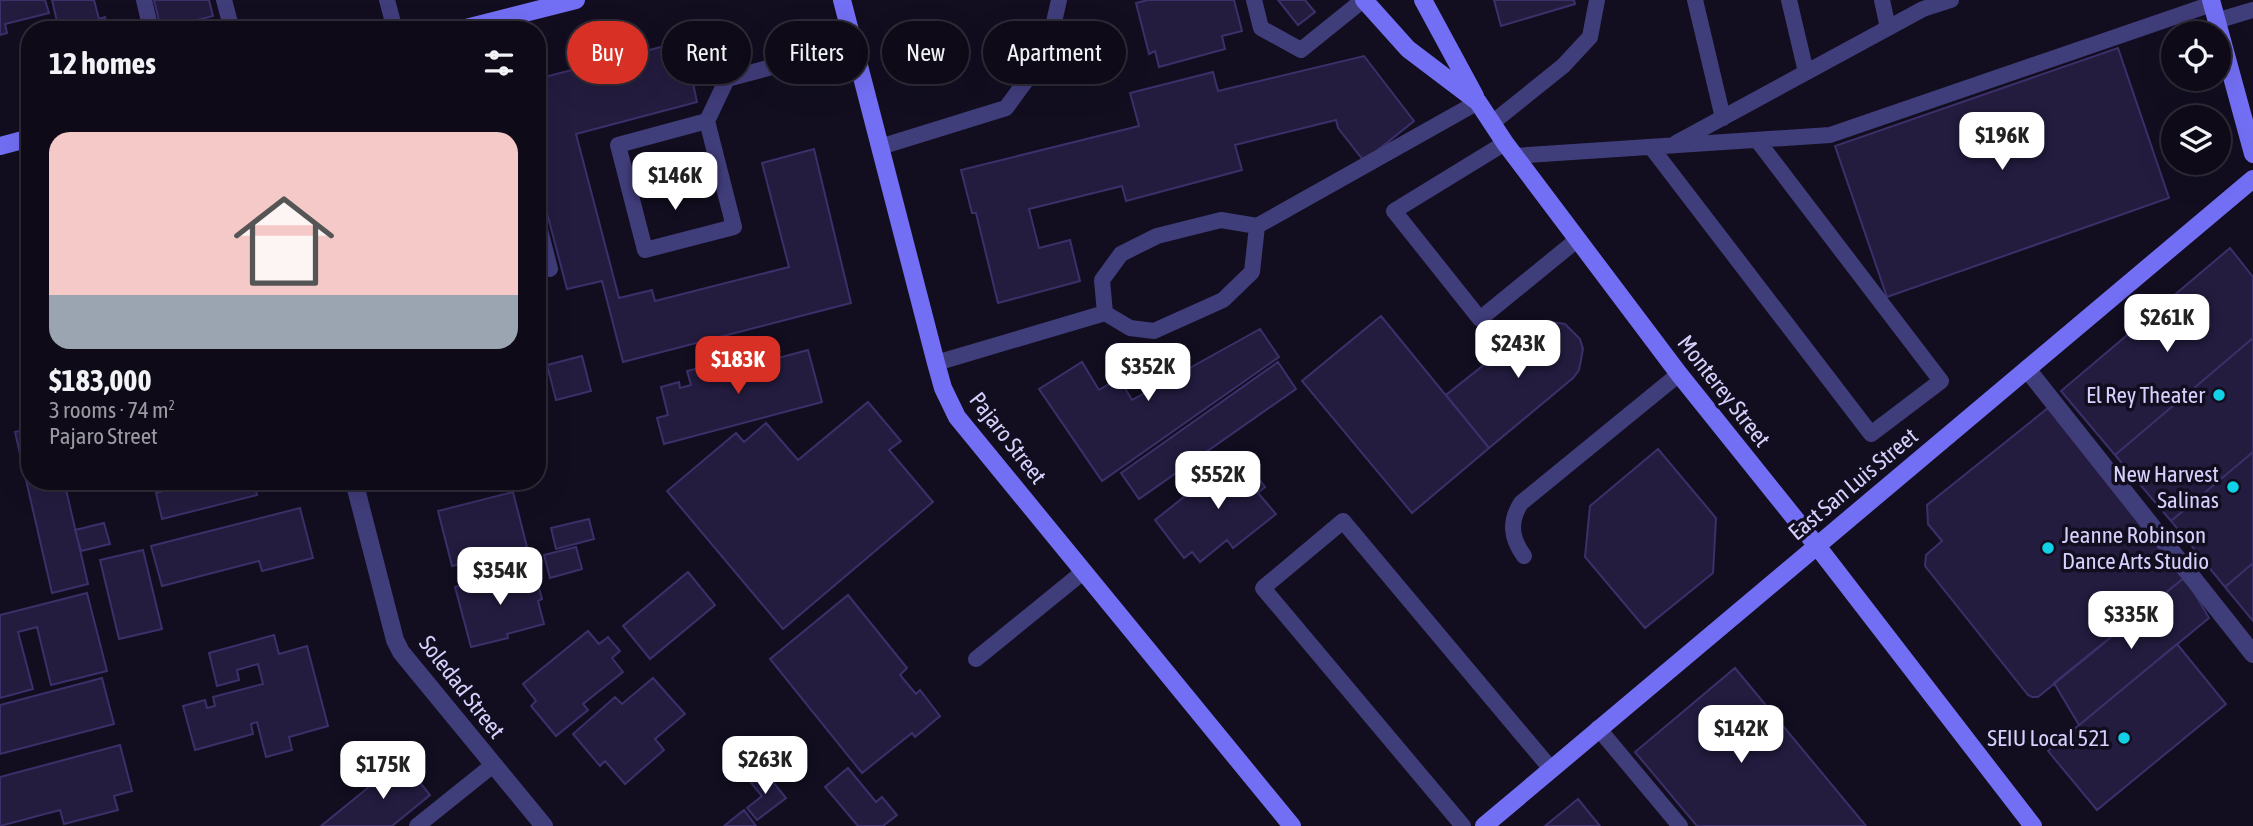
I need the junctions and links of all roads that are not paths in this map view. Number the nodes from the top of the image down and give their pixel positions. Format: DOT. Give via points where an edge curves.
graph roads {
  1 [pos="144,0"];
  2 [pos="224,0"];
  3 [pos="387,0"];
  4 [pos="576,0"];
  5 [pos="842,0"];
  6 [pos="1059,0"];
  7 [pos="1254,0"];
  8 [pos="1364,0"];
  9 [pos="1423,0"];
  10 [pos="1597,0"];
  11 [pos="1695,0"];
  12 [pos="1789,0"];
  13 [pos="1881,0"];
  14 [pos="1951,0"];
  15 [pos="2213,8"];
  16 [pos="2253,10"];
  17 [pos="149,21"];
  18 [pos="230,21"];
  19 [pos="392,21"];
  20 [pos="505,21"];
  21 [pos="848,21"];
  22 [pos="1888,28"];
  23 [pos="765,69"];
  24 [pos="1806,72"];
  25 [pos="864,84"];
  26 [pos="1478,102"];
  27 [pos="1723,118"];
  28 [pos="707,121"];
  29 [pos="1492,123"];
  30 [pos="21,140"];
  31 [pos="1757,140"];
  32 [pos="0,146"];
  33 [pos="1671,146"];
  34 [pos="880,147"];
  35 [pos="1651,147"];
  36 [pos="1510,150"];
  37 [pos="2253,154"];
  38 [pos="2253,179"];
  39 [pos="1257,226"];
  40 [pos="1578,239"];
  41 [pos="546,253"];
  42 [pos="550,268"];
  43 [pos="1105,313"];
  44 [pos="936,363"];
  45 [pos="2027,369"];
  46 [pos="1679,374"];
  47 [pos="356,490"];
  48 [pos="1817,546"];
  49 [pos="1524,556"];
  50 [pos="1083,572"];
  51 [pos="2253,654"];
  52 [pos="976,659"];
  53 [pos="1598,728"];
  54 [pos="493,765"];
  55 [pos="1551,769"];
  56 [pos="417,826"];
  57 [pos="544,826"];
  58 [pos="1292,826"];
  59 [pos="1462,826"];
  60 [pos="1484,826"];
  61 [pos="1681,826"];
  62 [pos="2033,826"];
  1 -- 17 [label="lane"];
  2 -- 18 [label="lane"];
  3 -- 19 [label="lane"];
  4 -- 20 [label="main road"];
  5 -- 21 [label="main road, Pajaro Street"];
  6 -- 34 [label="lane" via="1054,22 1025,82 1006,108"];
  7 -- 8 [label="lane" via="1261,28 1301,50"];
  8 -- 26 [label="main road, Monterey Street" via="1408,48"];
  9 -- 26 [label="main road"];
  10 -- 29 [label="lane" via="1590,37 1563,66"];
  11 -- 27 [label="lane"];
  12 -- 24 [label="lane"];
  13 -- 22 [label="lane"];
  14 -- 22 [label="lane"];
  15 -- 16 [label="lane"];
  15 -- 31 [label="lane" via="1830,135"];
  15 -- 37 [label="main road"];
  22 -- 24 [label="lane"];
  23 -- 28 [label="lane" via="727,79"];
  24 -- 27 [label="lane"];
  25 -- 34 [label="main road, Pajaro Street"];
  26 -- 29 [label="main road, Monterey Street"];
  26 -- 39 [label="lane"];
  27 -- 33 [label="lane"];
  28 -- 28 [label="lane" via="734,227 645,250 618,145"];
  29 -- 36 [label="main road, Monterey Street"];
  30 -- 32 [label="main road"];
  31 -- 33 [label="lane"];
  31 -- 35 [label="lane" via="1941,381 1871,435"];
  33 -- 35 [label="lane"];
  34 -- 44 [label="main road, Pajaro Street"];
  35 -- 36 [label="lane"];
  36 -- 40 [label="main road, Monterey Street"];
  36 -- 40 [label="lane" via="1394,211 1480,318"];
  38 -- 45 [label="main road, East San Luis Street"];
  39 -- 43 [label="lane" via="1221,220 1157,236 1121,254 1102,280"];
  39 -- 43 [label="lane" via="1252,272 1223,300 1154,331 1130,328"];
  40 -- 46 [label="main road, Monterey Street"];
  41 -- 42 [label="lane"];
  43 -- 44 [label="lane"];
  44 -- 50 [label="main road, Pajaro Street" via="957,417"];
  45 -- 48 [label="main road, East San Luis Street"];
  45 -- 51 [label="street"];
  46 -- 48 [label="main road, Monterey Street"];
  46 -- 49 [label="lane" via="1521,503 1513,528 1515,543"];
  47 -- 54 [label="street, Soledad Street" via="401,652"];
  48 -- 53 [label="main road, East San Luis Street"];
  48 -- 62 [label="main road, Monterey Street"];
  50 -- 52 [label="lane"];
  50 -- 58 [label="main road, Pajaro Street"];
  53 -- 55 [label="main road, East San Luis Street"];
  53 -- 61 [label="lane"];
  54 -- 56 [label="lane"];
  54 -- 57 [label="street, Soledad Street"];
  55 -- 59 [label="lane" via="1343,521 1264,588"];
  55 -- 60 [label="main road, East San Luis Street"];
}
